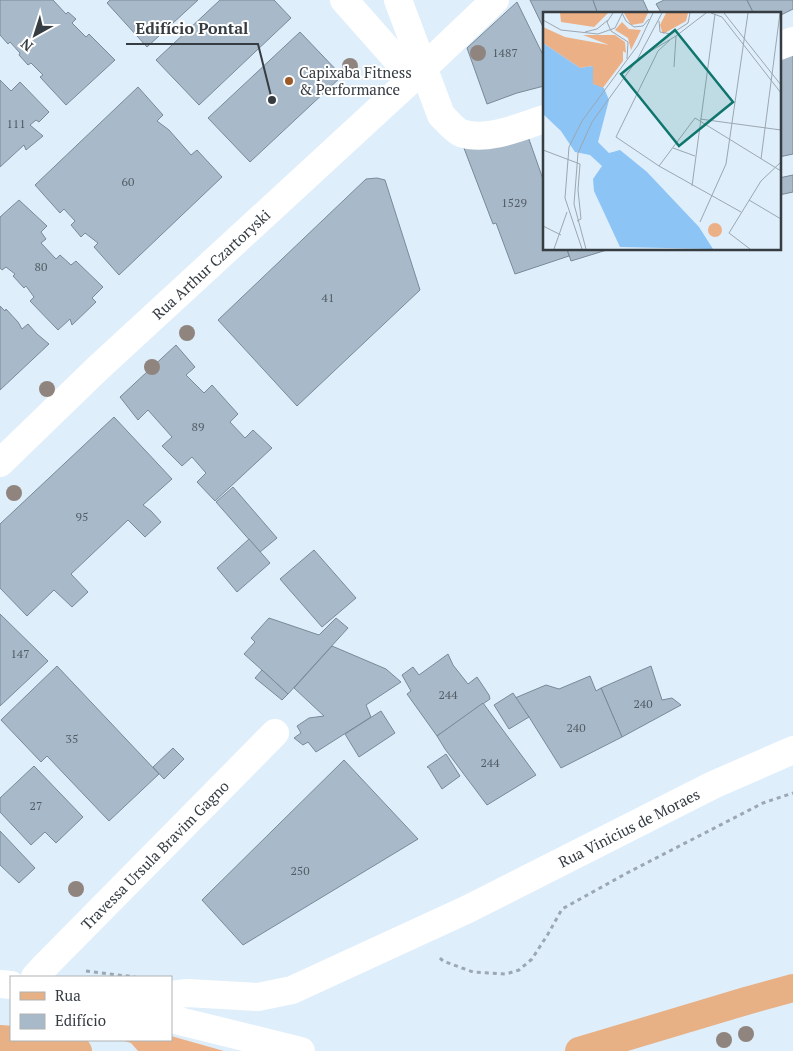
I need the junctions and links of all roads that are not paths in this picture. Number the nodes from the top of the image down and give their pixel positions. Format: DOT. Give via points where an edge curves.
graph roads {
  1 [pos="344,0"];
  2 [pos="398,0"];
  3 [pos="495,0"];
  4 [pos="793,42"];
  5 [pos="780,46"];
  6 [pos="419,73"];
  7 [pos="543,119"];
  8 [pos="0,463"];
  9 [pos="276,733"];
  10 [pos="793,750"];
  11 [pos="40,971"];
  12 [pos="793,988"];
  13 [pos="172,994"];
  14 [pos="172,1019"];
  15 [pos="25,1041"];
  16 [pos="78,1051"];
  17 [pos="301,1051"];
  18 [pos="579,1051"];
  1 -- 6 [label="street"];
  2 -- 6 [label="street"];
  3 -- 6 [label="street, Rua Arthur Czartoryski"];
  4 -- 5 [label="street"];
  6 -- 7 [label="street" via="441,115 460,132 484,136"];
  6 -- 8 [label="street, Rua Arthur Czartoryski" via="97,369"];
  9 -- 11 [label="street, Travessa Ursula Bravim Gagno"];
  10 -- 13 [label="street, Rua Vinicius de Moraes" via="713,785 468,910 292,990 258,997"];
  12 -- 18 [label="main road"];
  14 -- 17 [label="street"];
  15 -- 16 [label="main road" via="62,1044"];
}
